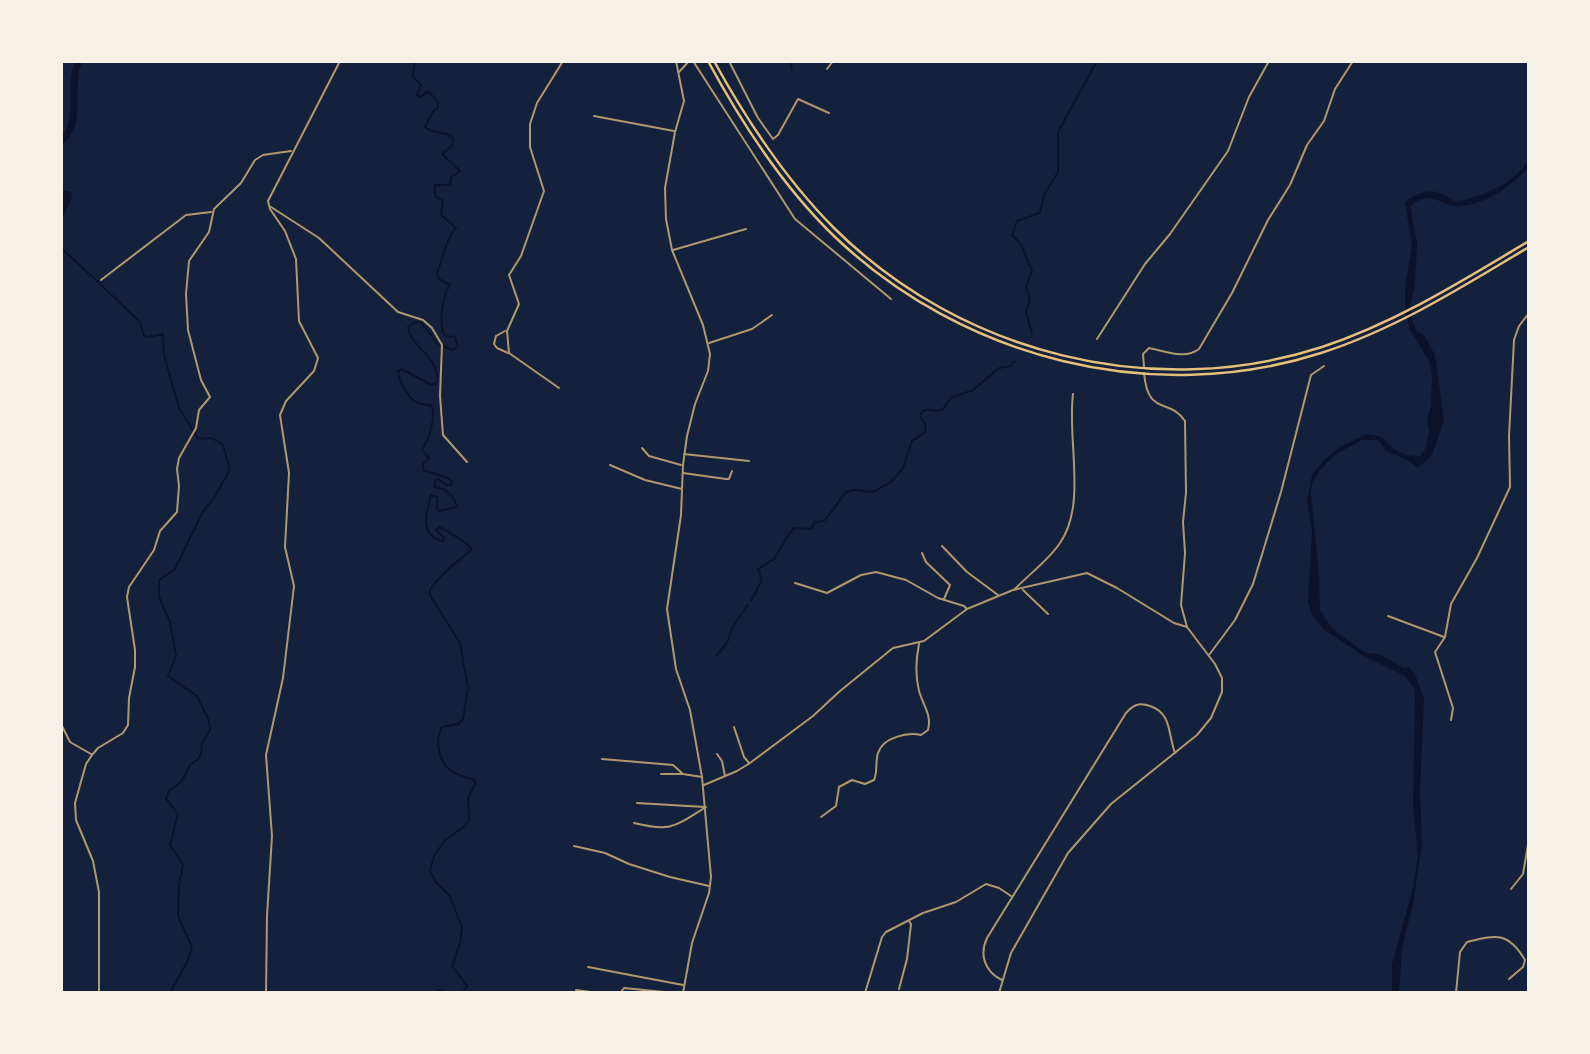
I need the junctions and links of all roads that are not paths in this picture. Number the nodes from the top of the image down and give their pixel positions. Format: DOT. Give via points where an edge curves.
graph roads {
  1 [pos="340,61"];
  2 [pos="563,61"];
  3 [pos="677,61"];
  4 [pos="689,61"];
  5 [pos="693,61"];
  6 [pos="708,61"];
  7 [pos="714,61"];
  8 [pos="729,61"];
  9 [pos="833,61"];
  10 [pos="1269,61"];
  11 [pos="1353,61"];
  12 [pos="827,69"];
  13 [pos="679,72"];
  14 [pos="829,113"];
  15 [pos="594,116"];
  16 [pos="675,132"];
  17 [pos="292,151"];
  18 [pos="270,206"];
  19 [pos="212,212"];
  20 [pos="746,229"];
  21 [pos="1529,241"];
  22 [pos="1529,247"];
  23 [pos="672,250"];
  24 [pos="101,280"];
  25 [pos="891,299"];
  26 [pos="1529,313"];
  27 [pos="772,315"];
  28 [pos="507,331"];
  29 [pos="1097,339"];
  30 [pos="709,343"];
  31 [pos="509,353"];
  32 [pos="1324,366"];
  33 [pos="559,388"];
  34 [pos="1073,394"];
  35 [pos="642,448"];
  36 [pos="684,454"];
  37 [pos="749,461"];
  38 [pos="467,462"];
  39 [pos="610,465"];
  40 [pos="682,465"];
  41 [pos="732,471"];
  42 [pos="682,472"];
  43 [pos="682,489"];
  44 [pos="942,546"];
  45 [pos="922,553"];
  46 [pos="795,583"];
  47 [pos="1022,589"];
  48 [pos="1013,590"];
  49 [pos="998,596"];
  50 [pos="944,600"];
  51 [pos="967,609"];
  52 [pos="1048,614"];
  53 [pos="1388,615"];
  54 [pos="1187,627"];
  55 [pos="1445,637"];
  56 [pos="920,642"];
  57 [pos="1208,656"];
  58 [pos="1451,720"];
  59 [pos="61,724"];
  60 [pos="734,727"];
  61 [pos="717,754"];
  62 [pos="1175,754"];
  63 [pos="92,755"];
  64 [pos="602,758"];
  65 [pos="750,763"];
  66 [pos="661,774"];
  67 [pos="683,774"];
  68 [pos="702,777"];
  69 [pos="726,777"];
  70 [pos="703,785"];
  71 [pos="637,803"];
  72 [pos="706,807"];
  73 [pos="821,817"];
  74 [pos="634,823"];
  75 [pos="1529,839"];
  76 [pos="574,846"];
  77 [pos="710,886"];
  78 [pos="1511,889"];
  79 [pos="1012,896"];
  80 [pos="909,920"];
  81 [pos="588,967"];
  82 [pos="1509,979"];
  83 [pos="1002,980"];
  84 [pos="684,985"];
  85 [pos="899,989"];
  86 [pos="576,990"];
  87 [pos="99,993"];
  88 [pos="266,993"];
  89 [pos="598,993"];
  90 [pos="620,993"];
  91 [pos="674,993"];
  92 [pos="682,993"];
  93 [pos="864,993"];
  94 [pos="999,993"];
  95 [pos="1456,993"];
  1 -- 17 [label="street"];
  2 -- 28 [label="street" via="537,103 530,124 530,147 544,191 521,256 509,275 519,304"];
  3 -- 13 [label="street"];
  4 -- 13 [label="street"];
  5 -- 25 [label="street" via="795,219"];
  6 -- 22 [label="highway" via="782,177 833,235 873,270 970,329 1032,354 1089,368 1191,376 1291,362 1403,320"];
  7 -- 21 [label="highway" via="795,185 835,229 888,274 963,319 1062,356 1159,370 1257,363 1364,332"];
  8 -- 14 [label="street" via="773,139 798,99"];
  9 -- 12 [label="street"];
  10 -- 29 [label="street" via="1228,151 1144,264"];
  11 -- 54 [label="street" via="1199,349 1183,354 1149,348 1144,352 1145,384 1152,400 1181,416 1185,424 1185,554 1180,590"];
  13 -- 16 [label="street" via="684,101"];
  15 -- 16 [label="street"];
  16 -- 23 [label="street" via="665,198"];
  17 -- 18 [label="street" via="270,194"];
  17 -- 19 [label="street" via="258,157 241,183"];
  18 -- 38 [label="street" via="318,239 398,312 423,320 440,339 441,426 447,441"];
  18 -- 88 [label="street" via="296,259 299,321 318,358 314,371 286,401 280,415 289,473 285,547 294,586 283,678 267,755 271,836"];
  19 -- 24 [label="street" via="186,215"];
  19 -- 63 [label="street" via="209,232 194,251 186,272 188,330 210,397 199,410 195,431 179,457 177,512 160,531 154,550 129,587 135,667 128,724"];
  20 -- 23 [label="street"];
  23 -- 30 [label="street"];
  26 -- 55 [label="street" via="1514,340 1510,487 1451,604"];
  27 -- 30 [label="street" via="752,329"];
  28 -- 31 [label="street"];
  28 -- 31 [label="street" via="496,336 494,344"];
  30 -- 36 [label="street" via="708,372 691,415"];
  31 -- 33 [label="street"];
  32 -- 57 [label="street" via="1311,375 1253,584 1235,620"];
  34 -- 48 [label="street" via="1074,494 1069,526 1055,550"];
  35 -- 40 [label="street" via="649,456"];
  36 -- 37 [label="street"];
  36 -- 40 [label="street"];
  39 -- 43 [label="street" via="645,481"];
  40 -- 42 [label="street"];
  41 -- 42 [label="street" via="726,479"];
  42 -- 43 [label="street"];
  43 -- 68 [label="street" via="667,609"];
  44 -- 49 [label="street"];
  45 -- 50 [label="street" via="950,585"];
  46 -- 50 [label="street" via="827,593 876,572 906,580"];
  47 -- 48 [label="street"];
  47 -- 52 [label="street"];
  47 -- 54 [label="street" via="1087,573"];
  48 -- 49 [label="street"];
  49 -- 51 [label="street"];
  50 -- 51 [label="street"];
  51 -- 56 [label="street"];
  53 -- 55 [label="street"];
  54 -- 57 [label="street"];
  55 -- 58 [label="street" via="1435,652 1453,708"];
  56 -- 65 [label="street" via="893,648"];
  56 -- 73 [label="street" via="916,671 928,710 928,730 882,745 874,780 864,784 852,780 839,787 836,806"];
  57 -- 62 [label="street" via="1222,678 1222,692 1205,726"];
  59 -- 63 [label="street" via="70,742"];
  60 -- 65 [label="street"];
  61 -- 69 [label="street"];
  62 -- 79 [label="street" via="1164,713 1146,705 1131,708"];
  62 -- 83 [label="street" via="1111,804 1076,843 1011,953"];
  63 -- 87 [label="street" via="75,813 97,875"];
  64 -- 67 [label="street" via="673,765"];
  65 -- 69 [label="street"];
  66 -- 67 [label="street"];
  67 -- 68 [label="street"];
  68 -- 70 [label="street"];
  69 -- 70 [label="street"];
  70 -- 72 [label="street"];
  71 -- 72 [label="street"];
  72 -- 74 [label="street" via="667,828"];
  72 -- 77 [label="street"];
  75 -- 78 [label="street" via="1523,874"];
  76 -- 77 [label="street"];
  77 -- 84 [label="street"];
  79 -- 80 [label="street" via="986,884 956,902"];
  79 -- 83 [label="street" via="983,947 984,961"];
  80 -- 85 [label="street" via="907,959"];
  80 -- 93 [label="street" via="882,937"];
  81 -- 84 [label="street"];
  82 -- 95 [label="street" via="1525,960 1507,940 1497,935 1467,942 1460,952"];
  83 -- 94 [label="street"];
  84 -- 92 [label="street"];
  86 -- 89 [label="street"];
  90 -- 91 [label="street" via="627,988"];
}
